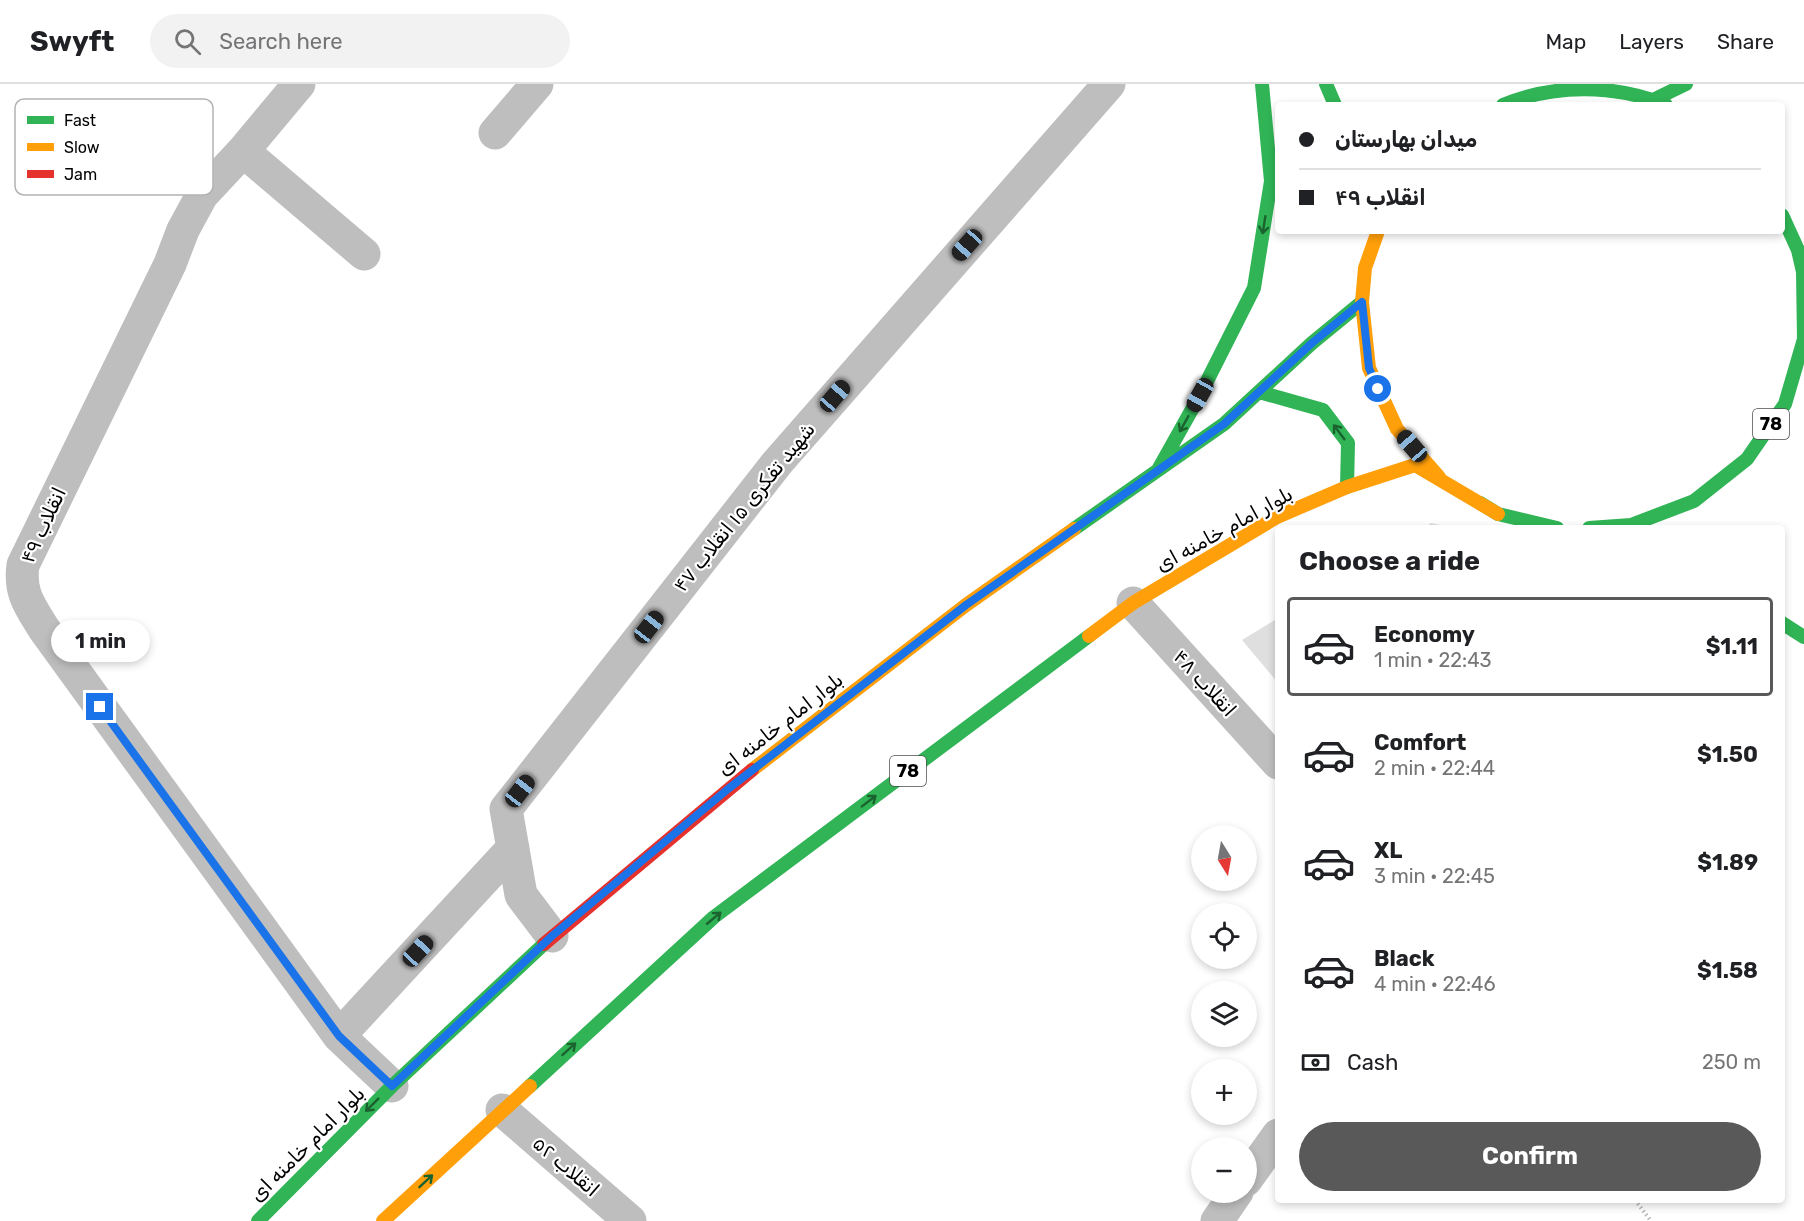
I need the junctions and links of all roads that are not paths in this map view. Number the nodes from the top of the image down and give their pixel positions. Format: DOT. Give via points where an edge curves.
graph roads {
  1 [pos="299,84"];
  2 [pos="537,84"];
  3 [pos="1109,84"];
  4 [pos="1262,84"];
  5 [pos="1326,84"];
  6 [pos="1519,84"];
  7 [pos="1686,84"];
  8 [pos="1532,93"];
  9 [pos="1334,102"];
  10 [pos="1510,102"];
  11 [pos="1660,102"];
  12 [pos="495,133"];
  13 [pos="243,151"];
  14 [pos="213,183"];
  15 [pos="202,195"];
  16 [pos="1785,219"];
  17 [pos="1377,234"];
  18 [pos="1362,240"];
  19 [pos="1801,247"];
  20 [pos="364,254"];
  21 [pos="1365,267"];
  22 [pos="1804,273"];
  23 [pos="1362,302"];
  24 [pos="1259,392"];
  25 [pos="1158,470"];
  26 [pos="1347,487"];
  27 [pos="1498,514"];
  28 [pos="1544,525"];
  29 [pos="1638,525"];
  30 [pos="1133,603"];
  31 [pos="1785,625"];
  32 [pos="1804,637"];
  33 [pos="1275,760"];
  34 [pos="513,848"];
  35 [pos="552,936"];
  36 [pos="339,1036"];
  37 [pos="392,1086"];
  38 [pos="502,1110"];
  39 [pos="1275,1139"];
  40 [pos="1257,1165"];
  41 [pos="1229,1203"];
  42 [pos="258,1221"];
  43 [pos="383,1221"];
  44 [pos="630,1221"];
  45 [pos="1217,1221"];
  1 -- 13 [label="street, انقلاب ۴۹"];
  2 -- 12 [label="street"];
  3 -- 34 [label="street, شهید تفکری ۱۵ انقلاب ۴۷" via="777,463 506,809"];
  4 -- 25 [label="main road, one-way" via="1271,181 1254,288"];
  5 -- 9 [label="main road"];
  6 -- 8 [label="main road"];
  7 -- 11 [label="main road"];
  8 -- 10 [label="main road"];
  8 -- 11 [label="main road" via="1594,88"];
  13 -- 14 [label="street, انقلاب ۴۹"];
  13 -- 20 [label="street"];
  15 -- 36 [label="street, انقلاب ۴۹" via="23,565 20,582 44,629"];
  16 -- 19 [label="main road, 78"];
  17 -- 21 [label="main road, 78"];
  18 -- 21 [label="main road"];
  19 -- 22 [label="main road, 78"];
  21 -- 23 [label="main road, 78"];
  22 -- 29 [label="main road, 78" via="1804,339 1785,404 1747,459 1694,501"];
  23 -- 24 [label="main road, بلوار امام خامنه ای"];
  23 -- 27 [label="main road, 78" via="1369,368 1397,429 1441,479"];
  24 -- 25 [label="main road, بلوار امام خامنه ای" via="1224,424"];
  26 -- 24 [label="main road, one-way" via="1348,443 1323,410"];
  25 -- 35 [label="main road, بلوار امام خامنه ای" via="966,605 728,789"];
  26 -- 27 [label="main road, بلوار امام خامنه ای / 78" via="1414,465"];
  26 -- 30 [label="main road, بلوار امام خامنه ای / 78" via="1277,517"];
  27 -- 28 [label="main road, 78"];
  30 -- 33 [label="street, انقلاب ۴۸"];
  38 -- 30 [label="main road, بلوار امام خامنه ای / 78, one-way" via="714,917"];
  31 -- 32 [label="main road"];
  34 -- 35 [label="street, شهید تفکری ۱۵ انقلاب ۴۷" via="521,894"];
  34 -- 36 [label="street"];
  35 -- 37 [label="main road, بلوار امام خامنه ای"];
  36 -- 37 [label="street, انقلاب ۴۹"];
  37 -- 42 [label="main road, بلوار امام خامنه ای, one-way"];
  43 -- 38 [label="main road, بلوار امام خامنه ای / 78, one-way"];
  38 -- 44 [label="street, انقلاب ۵۲"];
  39 -- 40 [label="street"];
  41 -- 45 [label="street"];
}
